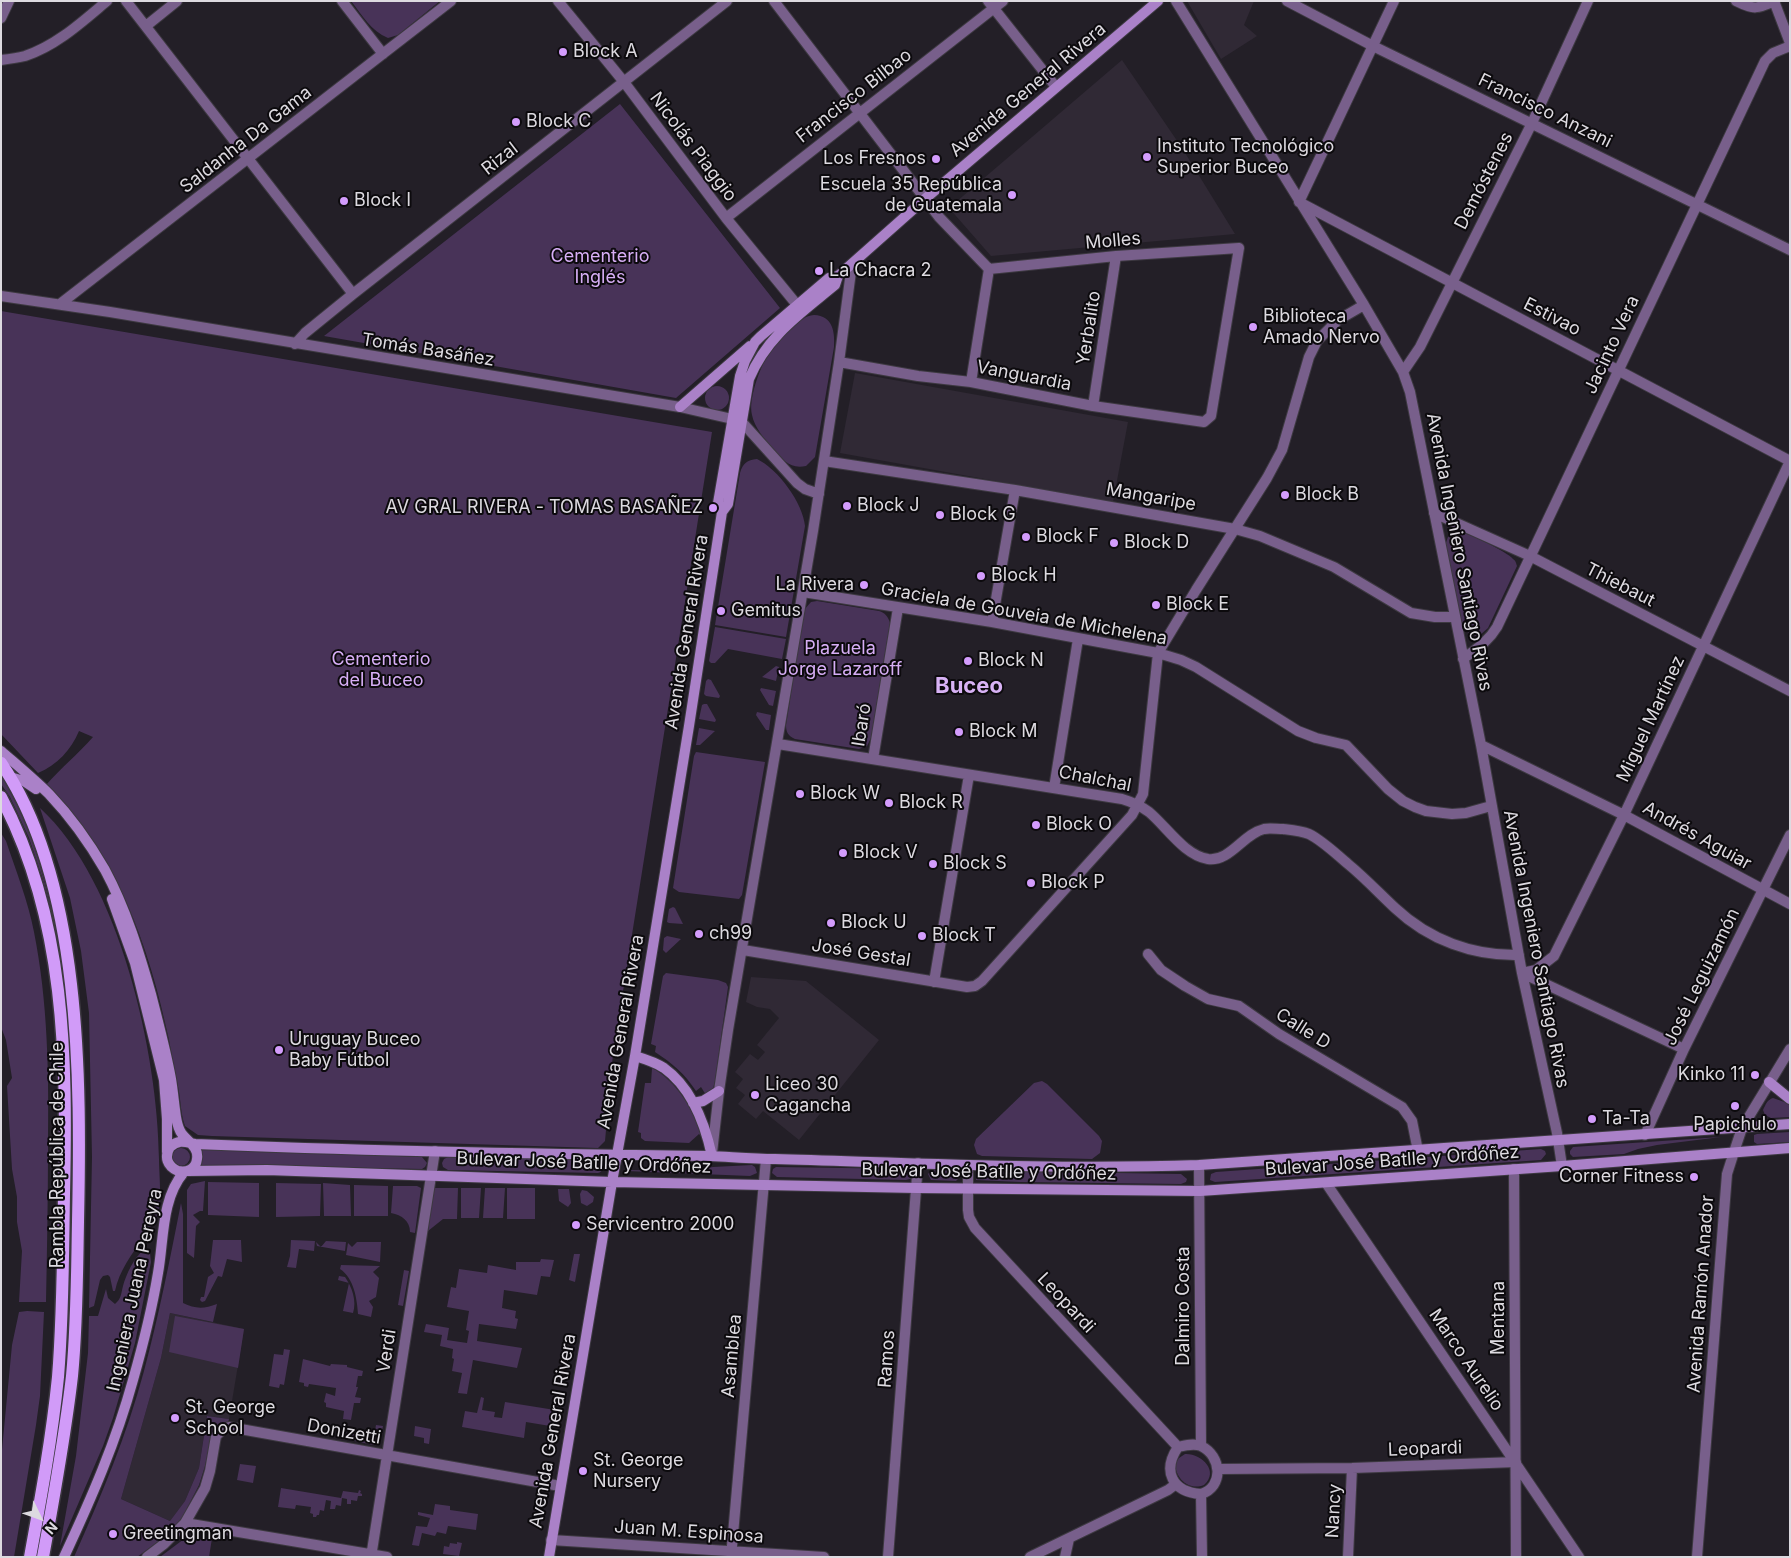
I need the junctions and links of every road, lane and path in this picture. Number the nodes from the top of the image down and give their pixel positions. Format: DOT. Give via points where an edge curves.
graph roads {
  1 [pos="10,1"];
  2 [pos="107,1"];
  3 [pos="126,1"];
  4 [pos="177,1"];
  5 [pos="342,1"];
  6 [pos="451,1"];
  7 [pos="558,1"];
  8 [pos="727,1"];
  9 [pos="774,1"];
  10 [pos="1003,1"];
  11 [pos="1158,1"];
  12 [pos="1176,1"];
  13 [pos="1287,1"];
  14 [pos="1394,1"];
  15 [pos="1588,1"];
  16 [pos="1736,1"];
  17 [pos="1775,1"];
  18 [pos="991,5"];
  19 [pos="1,18"];
  20 [pos="146,26"];
  21 [pos="1790,44"];
  22 [pos="1373,46"];
  23 [pos="383,54"];
  24 [pos="1,60"];
  25 [pos="624,82"];
  26 [pos="1056,87"];
  27 [pos="859,112"];
  28 [pos="1532,123"];
  29 [pos="249,158"];
  30 [pos="926,198"];
  31 [pos="1299,202"];
  32 [pos="1698,204"];
  33 [pos="726,218"];
  34 [pos="1790,250"];
  35 [pos="1116,256"];
  36 [pos="852,264"];
  37 [pos="990,269"];
  38 [pos="1452,283"];
  39 [pos="353,294"];
  40 [pos="1,296"];
  41 [pos="60,304"];
  42 [pos="1364,305"];
  43 [pos="800,308"];
  44 [pos="755,342"];
  45 [pos="295,344"];
  46 [pos="839,362"];
  47 [pos="1618,370"];
  48 [pos="1403,372"];
  49 [pos="971,382"];
  50 [pos="1093,406"];
  51 [pos="680,407"];
  52 [pos="736,420"];
  53 [pos="1204,422"];
  54 [pos="824,461"];
  55 [pos="1790,461"];
  56 [pos="1015,490"];
  57 [pos="819,494"];
  58 [pos="1434,513"];
  59 [pos="1235,529"];
  60 [pos="1530,556"];
  61 [pos="803,592"];
  62 [pos="898,608"];
  63 [pos="1454,617"];
  64 [pos="992,622"];
  65 [pos="1078,639"];
  66 [pos="1703,646"];
  67 [pos="1158,653"];
  68 [pos="1463,659"];
  69 [pos="1790,692"];
  70 [pos="778,744"];
  71 [pos="1481,745"];
  72 [pos="1,751"];
  73 [pos="873,759"];
  74 [pos="1,763"];
  75 [pos="6,775"];
  76 [pos="969,775"];
  77 [pos="1054,788"];
  78 [pos="1,797"];
  79 [pos="1139,805"];
  80 [pos="1491,806"];
  81 [pos="1624,815"];
  82 [pos="1790,835"];
  83 [pos="1763,890"];
  84 [pos="1790,904"];
  85 [pos="743,950"];
  86 [pos="1148,954"];
  87 [pos="1519,955"];
  88 [pos="1522,973"];
  89 [pos="934,982"];
  90 [pos="1684,1049"];
  91 [pos="1790,1049"];
  92 [pos="635,1056"];
  93 [pos="1769,1082"];
  94 [pos="718,1091"];
  95 [pos="1790,1099"];
  96 [pos="693,1102"];
  97 [pos="1790,1124"];
  98 [pos="1742,1128"];
  99 [pos="1645,1135"];
  100 [pos="1558,1141"];
  101 [pos="189,1143"];
  102 [pos="1790,1148"];
  103 [pos="435,1151"];
  104 [pos="1418,1151"];
  105 [pos="1734,1152"];
  106 [pos="167,1155"];
  107 [pos="617,1156"];
  108 [pos="712,1156"];
  109 [pos="766,1159"];
  110 [pos="918,1163"];
  111 [pos="968,1165"];
  112 [pos="1199,1166"];
  113 [pos="1562,1166"];
  114 [pos="1514,1169"];
  115 [pos="185,1171"];
  116 [pos="430,1174"];
  117 [pos="612,1182"];
  118 [pos="1326,1183"];
  119 [pos="764,1185"];
  120 [pos="916,1188"];
  121 [pos="969,1189"];
  122 [pos="1200,1191"];
  123 [pos="1201,1446"];
  124 [pos="1178,1447"];
  125 [pos="387,1456"];
  126 [pos="1516,1462"];
  127 [pos="1352,1468"];
  128 [pos="1219,1469"];
  129 [pos="1176,1484"];
  130 [pos="560,1486"];
  131 [pos="1201,1494"];
  132 [pos="185,1523"];
  133 [pos="1069,1539"];
  134 [pos="551,1540"];
  135 [pos="731,1553"];
  136 [pos="371,1555"];
  137 [pos="30,1557"];
  138 [pos="43,1557"];
  139 [pos="64,1557"];
  140 [pos="147,1557"];
  141 [pos="387,1557"];
  142 [pos="549,1557"];
  143 [pos="824,1557"];
  144 [pos="888,1557"];
  145 [pos="1030,1557"];
  146 [pos="1065,1557"];
  147 [pos="1202,1557"];
  148 [pos="1348,1557"];
  149 [pos="1516,1557"];
  150 [pos="1579,1557"];
  151 [pos="1697,1557"];
  1 -- 19 [label="street"];
  2 -- 24 [label="street" via="45,47 25,56"];
  3 -- 20 [label="street"];
  4 -- 20 [label="street"];
  5 -- 23 [label="street"];
  6 -- 23 [label="street, Saldanha Da Gama"];
  7 -- 25 [label="street, Nicolás Piaggio"];
  8 -- 25 [label="street, Rizal"];
  9 -- 27 [label="street"];
  10 -- 18 [label="street, Francisco Bilbao"];
  11 -- 26 [label="main road, Avenida General Rivera"];
  12 -- 31 [label="street, Avenida Ingeniero Santiago Rivas"];
  13 -- 22 [label="street, Francisco Anzani"];
  14 -- 22 [label="street"];
  15 -- 28 [label="street, Demóstenes"];
  16 -- 17 [label="street" via="1757,9"];
  17 -- 21 [label="street"];
  18 -- 26 [label="street"];
  18 -- 27 [label="street, Francisco Bilbao"];
  20 -- 29 [label="street"];
  21 -- 32 [label="street, Jacinto Vera" via="1765,60"];
  22 -- 28 [label="street, Francisco Anzani"];
  22 -- 31 [label="street"];
  23 -- 29 [label="street, Saldanha Da Gama"];
  25 -- 33 [label="street, Nicolás Piaggio"];
  25 -- 39 [label="street, Rizal"];
  26 -- 30 [label="main road, Avenida General Rivera"];
  27 -- 30 [label="street"];
  27 -- 33 [label="street, Francisco Bilbao"];
  28 -- 32 [label="street, Francisco Anzani"];
  28 -- 38 [label="street, Demóstenes"];
  29 -- 39 [label="street"];
  29 -- 41 [label="street, Saldanha Da Gama"];
  30 -- 36 [label="main road, Avenida General Rivera"];
  30 -- 37 [label="street" via="939,217"];
  31 -- 38 [label="street, Estivao"];
  31 -- 42 [label="street, Avenida Ingeniero Santiago Rivas"];
  32 -- 34 [label="street, Francisco Anzani"];
  32 -- 47 [label="street, Jacinto Vera"];
  33 -- 43 [label="street, Nicolás Piaggio"];
  35 -- 37 [label="street, Molles"];
  35 -- 50 [label="street, Yerbalito"];
  35 -- 53 [label="street, Molles" via="1239,248 1211,416"];
  36 -- 43 [label="main road, Avenida General Rivera" via="838,276 835,285"];
  36 -- 46 [label="street"];
  37 -- 49 [label="street"];
  38 -- 47 [label="street, Estivao"];
  38 -- 48 [label="street, Demóstenes" via="1420,347"];
  39 -- 45 [label="street, Rizal"];
  40 -- 41 [label="street, Tomás Basáñez"];
  41 -- 45 [label="street, Tomás Basáñez"];
  42 -- 48 [label="street, Avenida Ingeniero Santiago Rivas"];
  42 -- 59 [label="street" via="1331,326 1317,341 1282,450"];
  43 -- 44 [label="main road, Avenida General Rivera"];
  43 -- 52 [label="main road, Avenida General Rivera" via="756,363"];
  44 -- 51 [label="main road"];
  44 -- 52 [label="main road, Avenida General Rivera" via="740,376"];
  45 -- 51 [label="street, Tomás Basáñez"];
  46 -- 49 [label="street, Vanguardia"];
  46 -- 54 [label="street"];
  47 -- 55 [label="street, Estivao"];
  47 -- 60 [label="street, Jacinto Vera"];
  48 -- 58 [label="street, Avenida Ingeniero Santiago Rivas" via="1410,392"];
  49 -- 50 [label="street, Vanguardia"];
  50 -- 53 [label="street, Vanguardia"];
  51 -- 52 [label="street, Tomás Basáñez"];
  52 -- 57 [label="street" via="797,483"];
  52 -- 92 [label="main road, Avenida General Rivera" via="728,504 722,512"];
  54 -- 56 [label="street, Mangaripe"];
  54 -- 57 [label="street"];
  55 -- 66 [label="street, Miguel Martínez"];
  56 -- 59 [label="street, Mangaripe"];
  56 -- 64 [label="street"];
  57 -- 61 [label="street"];
  58 -- 60 [label="street, Thiebaut"];
  58 -- 63 [label="street, Avenida Ingeniero Santiago Rivas"];
  59 -- 63 [label="street, Mangaripe" via="1334,567 1412,613"];
  59 -- 67 [label="street"];
  60 -- 66 [label="street, Thiebaut"];
  60 -- 68 [label="street, Jacinto Vera" via="1493,634"];
  61 -- 62 [label="street, Graciela de Gouveia de Michelena"];
  61 -- 70 [label="street"];
  62 -- 64 [label="street, Graciela de Gouveia de Michelena"];
  62 -- 73 [label="street, Ibaró"];
  63 -- 68 [label="street, Avenida Ingeniero Santiago Rivas"];
  64 -- 65 [label="street, Graciela de Gouveia de Michelena"];
  65 -- 67 [label="street, Graciela de Gouveia de Michelena"];
  65 -- 77 [label="street"];
  66 -- 69 [label="street, Thiebaut"];
  66 -- 81 [label="street, Miguel Martínez"];
  67 -- 79 [label="street" via="1144,794"];
  67 -- 80 [label="street, Graciela de Gouveia de Michelena" via="1196,667 1298,731 1346,745 1388,790 1415,807 1452,814"];
  68 -- 71 [label="street, Avenida Ingeniero Santiago Rivas"];
  70 -- 73 [label="street, Chalchal"];
  70 -- 85 [label="street"];
  71 -- 80 [label="street, Avenida Ingeniero Santiago Rivas"];
  71 -- 81 [label="street, Andrés Aguiar"];
  72 -- 101 [label="main road, Ingeniera Juana Pereyra" via="62,809 96,856 117,896 142,962 155,1011 171,1079 178,1128"];
  73 -- 76 [label="street, Chalchal"];
  74 -- 75 [label="main road, Rambla República de Chile"];
  75 -- 106 [label="main road" via="34,787 58,813 83,847 111,898 135,963 164,1080"];
  75 -- 138 [label="main road, Rambla República de Chile" via="26,806 53,885 70,976 78,1088 79,1187 72,1375"];
  76 -- 77 [label="street, Chalchal"];
  76 -- 89 [label="street"];
  77 -- 79 [label="street, Chalchal" via="1122,799"];
  78 -- 137 [label="main road, Rambla República de Chile" via="23,844 45,912 57,973 66,1093 58,1377"];
  79 -- 87 [label="street, Chalchal" via="1189,850 1207,859 1223,857 1264,829 1308,834 1362,875 1396,909 1429,934 1445,942 1499,956"];
  79 -- 89 [label="street, José Gestal" via="986,977 975,986 967,987"];
  80 -- 87 [label="street, Avenida Ingeniero Santiago Rivas"];
  81 -- 83 [label="street, Andrés Aguiar"];
  81 -- 88 [label="street, Miguel Martínez" via="1554,956 1536,970"];
  82 -- 83 [label="street, José Leguizamón"];
  83 -- 84 [label="street, Andrés Aguiar"];
  83 -- 90 [label="street, José Leguizamón"];
  85 -- 89 [label="street, José Gestal"];
  85 -- 94 [label="street"];
  86 -- 104 [label="street, Calle D" via="1161,970 1185,986 1208,999 1239,1006 1279,1034 1402,1107 1412,1121"];
  87 -- 88 [label="street, Avenida Ingeniero Santiago Rivas"];
  88 -- 90 [label="street"];
  88 -- 100 [label="street, Avenida Ingeniero Santiago Rivas"];
  90 -- 99 [label="street, José Leguizamón"];
  91 -- 93 [label="street, Avenida Ramón Anador"];
  92 -- 96 [label="main road" via="664,1068"];
  92 -- 107 [label="main road, Avenida General Rivera"];
  93 -- 95 [label="main road"];
  93 -- 98 [label="street, Avenida Ramón Anador"];
  94 -- 96 [label="main road" via="703,1101"];
  94 -- 108 [label="street"];
  96 -- 108 [label="main road" via="707,1134"];
  97 -- 98 [label="main road, Bulevar José Batlle y Ordóñez"];
  98 -- 99 [label="main road, Bulevar José Batlle y Ordóñez"];
  98 -- 105 [label="street, Avenida Ramón Anador"];
  99 -- 100 [label="main road, Bulevar José Batlle y Ordóñez"];
  100 -- 104 [label="main road, Bulevar José Batlle y Ordóñez"];
  100 -- 113 [label="street, Avenida Ingeniero Santiago Rivas"];
  101 -- 103 [label="main road, Bulevar José Batlle y Ordóñez"];
  101 -- 106 [label="main road" via="173,1144"];
  101 -- 115 [label="main road, Ingeniera Juana Pereyra" via="195,1147 198,1158 193,1168"];
  102 -- 105 [label="main road, Bulevar José Batlle y Ordóñez"];
  103 -- 107 [label="main road, Bulevar José Batlle y Ordóñez"];
  103 -- 116 [label="street, Verdi"];
  104 -- 112 [label="main road, Bulevar José Batlle y Ordóñez"];
  105 -- 113 [label="main road, Bulevar José Batlle y Ordóñez"];
  105 -- 151 [label="street, Avenida Ramón Anador" via="1727,1174"];
  106 -- 115 [label="main road, Ingeniera Juana Pereyra" via="172,1168"];
  107 -- 108 [label="main road, Bulevar José Batlle y Ordóñez"];
  107 -- 117 [label="main road, Avenida General Rivera"];
  108 -- 109 [label="main road, Bulevar José Batlle y Ordóñez"];
  109 -- 110 [label="main road, Bulevar José Batlle y Ordóñez"];
  109 -- 119 [label="street, Asamblea"];
  110 -- 111 [label="main road, Bulevar José Batlle y Ordóñez"];
  110 -- 120 [label="street, Ramos"];
  111 -- 112 [label="main road, Bulevar José Batlle y Ordóñez"];
  111 -- 121 [label="street, Leopardi"];
  112 -- 122 [label="street, Dalmiro Costa"];
  113 -- 114 [label="main road, Bulevar José Batlle y Ordóñez"];
  114 -- 118 [label="main road, Bulevar José Batlle y Ordóñez"];
  114 -- 126 [label="street, Mentana"];
  115 -- 116 [label="main road, Bulevar José Batlle y Ordóñez"];
  115 -- 139 [label="main road, Ingeniera Juana Pereyra" via="173,1187 169,1200 158,1274 124,1409 95,1488"];
  116 -- 117 [label="main road, Bulevar José Batlle y Ordóñez"];
  116 -- 125 [label="street, Verdi"];
  117 -- 119 [label="main road, Bulevar José Batlle y Ordóñez"];
  117 -- 130 [label="main road, Avenida General Rivera"];
  118 -- 122 [label="main road, Bulevar José Batlle y Ordóñez"];
  118 -- 126 [label="street, Marco Aurelio"];
  119 -- 120 [label="main road, Bulevar José Batlle y Ordóñez"];
  119 -- 135 [label="street, Asamblea"];
  120 -- 121 [label="main road, Bulevar José Batlle y Ordóñez"];
  120 -- 144 [label="street, Ramos"];
  121 -- 122 [label="main road, Bulevar José Batlle y Ordóñez"];
  121 -- 124 [label="street, Leopardi" via="969,1217 980,1235"];
  122 -- 123 [label="street, Dalmiro Costa"];
  123 -- 124 [label="street"];
  123 -- 128 [label="street" via="1213,1457"];
  124 -- 129 [label="street" via="1169,1470"];
  125 -- 130 [label="street, Donizetti"];
  125 -- 132 [label="street, Donizetti" via="229,1427 216,1436 205,1488"];
  125 -- 136 [label="street, Verdi"];
  126 -- 127 [label="street, Leopardi"];
  126 -- 149 [label="street, Mentana"];
  126 -- 150 [label="street, Marco Aurelio"];
  127 -- 128 [label="street, Leopardi"];
  127 -- 148 [label="street, Nancy"];
  128 -- 131 [label="street" via="1212,1487"];
  129 -- 131 [label="street" via="1185,1491"];
  129 -- 133 [label="street"];
  130 -- 134 [label="main road, Avenida General Rivera"];
  131 -- 147 [label="street"];
  132 -- 136 [label="street"];
  132 -- 140 [label="street"];
  133 -- 145 [label="street"];
  133 -- 146 [label="street"];
  134 -- 135 [label="street, Juan M. Espinosa"];
  134 -- 142 [label="main road, Avenida General Rivera"];
  135 -- 143 [label="street, Juan M. Espinosa"];
  136 -- 141 [label="street"];
}
